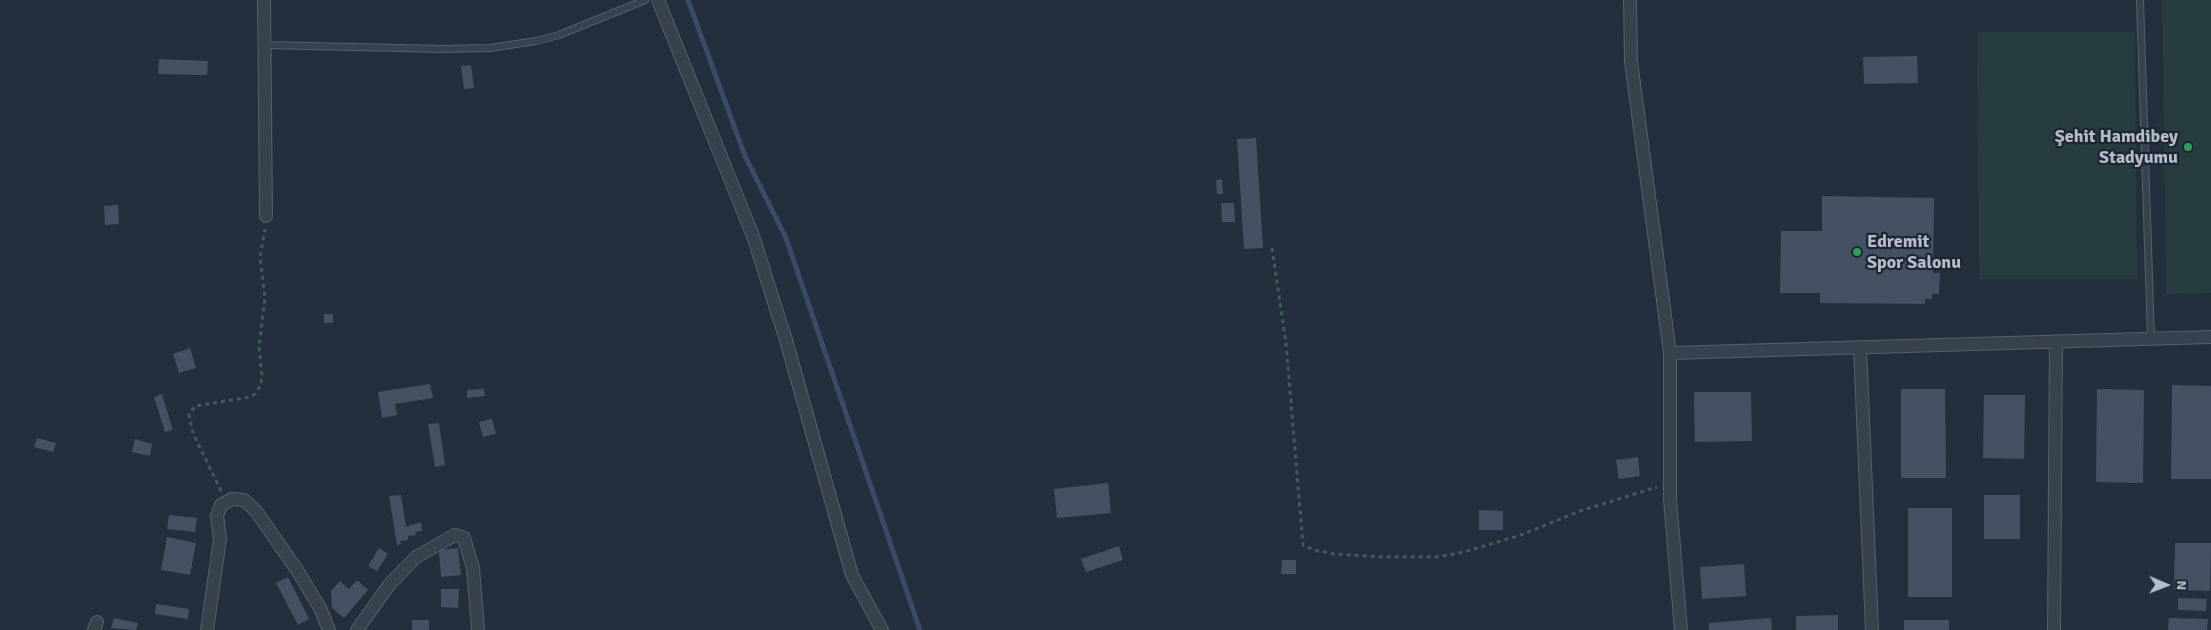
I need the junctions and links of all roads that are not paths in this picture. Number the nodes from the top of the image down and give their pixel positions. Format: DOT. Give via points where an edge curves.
graph roads {
  1 [pos="264,0"];
  2 [pos="645,0"];
  3 [pos="658,0"];
  4 [pos="1630,0"];
  5 [pos="2140,0"];
  6 [pos="264,45"];
  7 [pos="266,216"];
  8 [pos="2211,337"];
  9 [pos="2151,339"];
  10 [pos="2056,342"];
  11 [pos="1860,347"];
  12 [pos="1670,353"];
  13 [pos="207,630"];
  14 [pos="329,630"];
  15 [pos="357,630"];
  16 [pos="478,630"];
  17 [pos="882,630"];
  18 [pos="1681,630"];
  19 [pos="1872,630"];
  20 [pos="2054,630"];
  1 -- 6 [label="street"];
  2 -- 6 [label="lane" via="559,35 490,48 451,50"];
  3 -- 17 [label="street" via="753,236 786,340 852,575"];
  4 -- 12 [label="street" via="1631,61"];
  5 -- 9 [label="lane"];
  6 -- 7 [label="street"];
  8 -- 9 [label="street"];
  9 -- 10 [label="street"];
  10 -- 11 [label="street"];
  10 -- 20 [label="street"];
  11 -- 12 [label="street"];
  11 -- 19 [label="street"];
  12 -- 18 [label="street" via="1670,484"];
  13 -- 14 [label="street" via="220,539 217,516 221,505 232,499 244,500 256,511 306,585"];
  15 -- 16 [label="street" via="389,585 416,556 455,535 464,538 473,568"];
}
